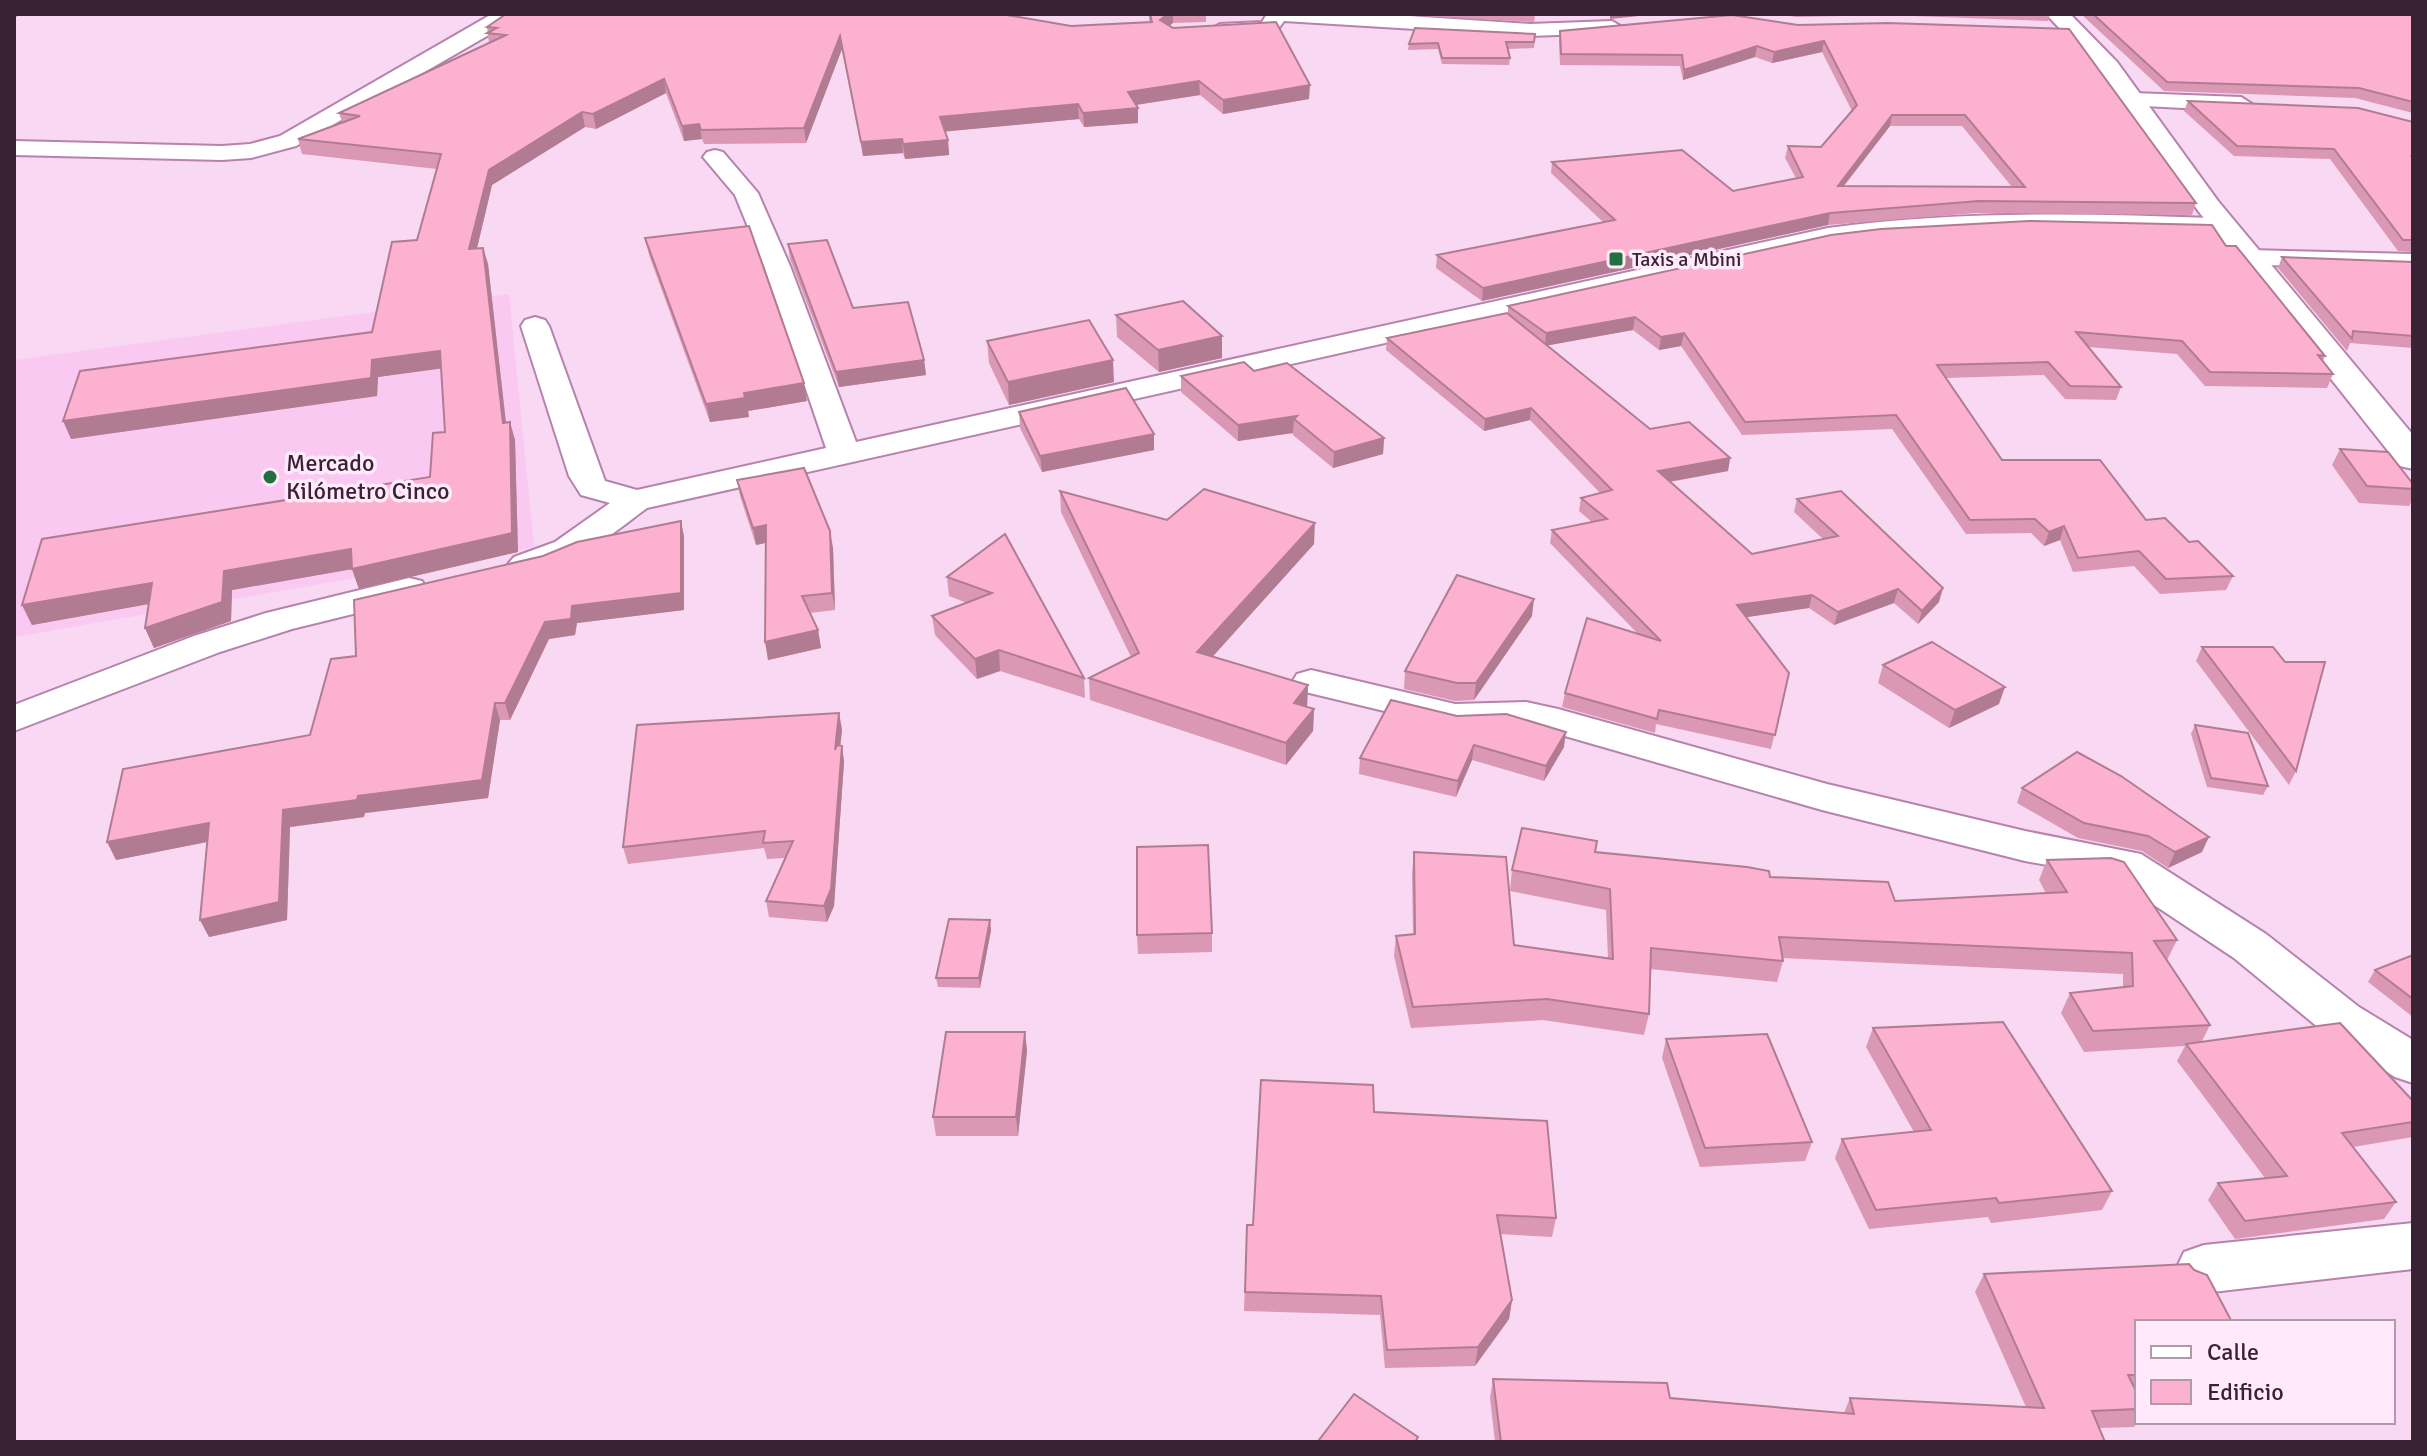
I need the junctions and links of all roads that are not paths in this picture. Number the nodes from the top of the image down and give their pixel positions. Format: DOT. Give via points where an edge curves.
graph roads {
  1 [pos="505,14"];
  2 [pos="2053,22"];
  3 [pos="1639,25"];
  4 [pos="1200,31"];
  5 [pos="2133,100"];
  6 [pos="2256,105"];
  7 [pos="14,148"];
  8 [pos="715,157"];
  9 [pos="2224,227"];
  10 [pos="2250,258"];
  11 [pos="2413,262"];
  12 [pos="535,326"];
  13 [pos="845,456"];
  14 [pos="2413,458"];
  15 [pos="636,500"];
  16 [pos="491,572"];
  17 [pos="446,581"];
  18 [pos="1311,682"];
  19 [pos="14,719"];
  20 [pos="2413,1064"];
  21 [pos="2413,1246"];
  22 [pos="2204,1269"];
  1 -- 7 [label="street" via="271,147 222,153"];
  2 -- 5 [label="main road" via="2081,31"];
  3 -- 4 [label="street" via="1563,32 1284,15 1275,16 1269,28"];
  5 -- 6 [label="street"];
  5 -- 9 [label="main road" via="2147,127"];
  8 -- 13 [label="street" via="746,193"];
  9 -- 10 [label="main road"];
  9 -- 13 [label="street" via="2043,218 1900,224 1842,233"];
  10 -- 11 [label="street"];
  10 -- 14 [label="main road"];
  12 -- 15 [label="street" via="585,476 593,488"];
  13 -- 15 [label="street"];
  15 -- 16 [label="street" via="567,549"];
  17 -- 19 [label="street" via="250,630"];
  18 -- 20 [label="street" via="1455,716 1526,714 1558,721 1822,796 2125,865 2250,946 2342,1020"];
  21 -- 22 [label="street"];
}
